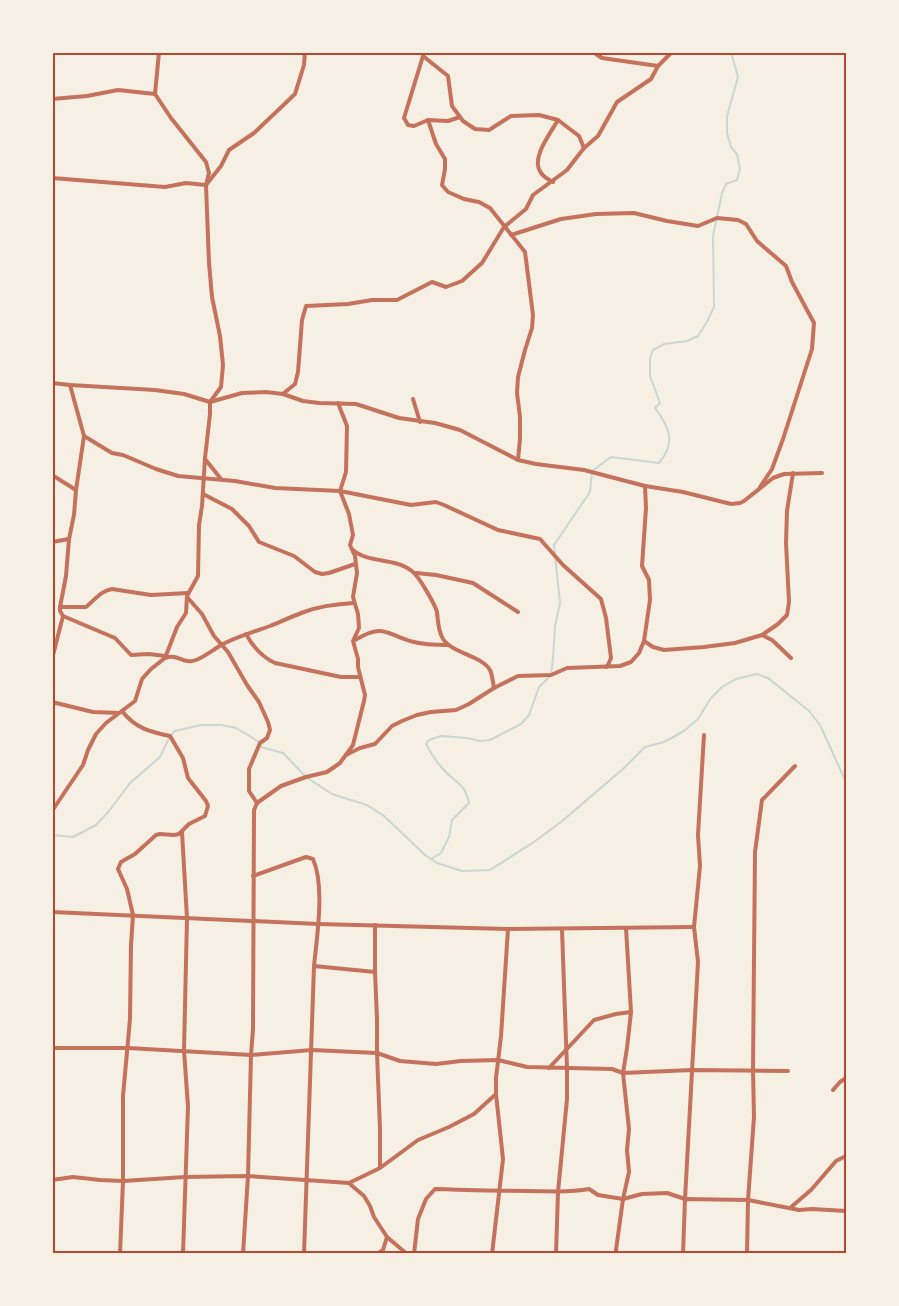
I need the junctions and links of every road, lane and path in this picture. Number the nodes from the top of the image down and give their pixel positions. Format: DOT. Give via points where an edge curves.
graph roads {
  1 [pos="159,52"];
  2 [pos="305,52"];
  3 [pos="593,52"];
  4 [pos="672,52"];
  5 [pos="658,66"];
  6 [pos="155,94"];
  7 [pos="52,99"];
  8 [pos="460,117"];
  9 [pos="428,120"];
  10 [pos="558,120"];
  11 [pos="584,148"];
  12 [pos="52,178"];
  13 [pos="553,182"];
  14 [pos="206,185"];
  15 [pos="504,227"];
  16 [pos="511,235"];
  17 [pos="52,383"];
  18 [pos="70,385"];
  19 [pos="283,394"];
  20 [pos="413,399"];
  21 [pos="210,402"];
  22 [pos="338,403"];
  23 [pos="420,422"];
  24 [pos="84,436"];
  25 [pos="205,458"];
  26 [pos="518,460"];
  27 [pos="793,473"];
  28 [pos="822,473"];
  29 [pos="52,475"];
  30 [pos="203,478"];
  31 [pos="221,479"];
  32 [pos="645,486"];
  33 [pos="76,490"];
  34 [pos="758,490"];
  35 [pos="340,491"];
  36 [pos="203,494"];
  37 [pos="69,539"];
  38 [pos="52,542"];
  39 [pos="350,545"];
  40 [pos="355,564"];
  41 [pos="415,573"];
  42 [pos="187,595"];
  43 [pos="354,603"];
  44 [pos="61,611"];
  45 [pos="52,612"];
  46 [pos="518,612"];
  47 [pos="246,634"];
  48 [pos="762,635"];
  49 [pos="353,641"];
  50 [pos="644,641"];
  51 [pos="222,645"];
  52 [pos="448,645"];
  53 [pos="165,657"];
  54 [pos="791,658"];
  55 [pos="52,659"];
  56 [pos="606,667"];
  57 [pos="360,676"];
  58 [pos="494,688"];
  59 [pos="52,702"];
  60 [pos="121,712"];
  61 [pos="704,735"];
  62 [pos="345,755"];
  63 [pos="795,766"];
  64 [pos="257,803"];
  65 [pos="52,810"];
  66 [pos="182,832"];
  67 [pos="254,876"];
  68 [pos="52,912"];
  69 [pos="133,915"];
  70 [pos="187,918"];
  71 [pos="253,921"];
  72 [pos="318,924"];
  73 [pos="375,925"];
  74 [pos="694,927"];
  75 [pos="626,928"];
  76 [pos="508,929"];
  77 [pos="562,929"];
  78 [pos="314,966"];
  79 [pos="375,972"];
  80 [pos="631,1012"];
  81 [pos="52,1048"];
  82 [pos="128,1048"];
  83 [pos="312,1050"];
  84 [pos="566,1050"];
  85 [pos="184,1051"];
  86 [pos="376,1053"];
  87 [pos="251,1055"];
  88 [pos="498,1060"];
  89 [pos="549,1068"];
  90 [pos="567,1069"];
  91 [pos="692,1070"];
  92 [pos="753,1070"];
  93 [pos="788,1071"];
  94 [pos="623,1073"];
  95 [pos="846,1078"];
  96 [pos="833,1090"];
  97 [pos="496,1094"];
  98 [pos="846,1156"];
  99 [pos="380,1168"];
  100 [pos="248,1176"];
  101 [pos="185,1177"];
  102 [pos="52,1180"];
  103 [pos="307,1180"];
  104 [pos="123,1181"];
  105 [pos="349,1183"];
  106 [pos="499,1192"];
  107 [pos="558,1192"];
  108 [pos="623,1199"];
  109 [pos="685,1199"];
  110 [pos="748,1200"];
  111 [pos="790,1208"];
  112 [pos="846,1211"];
  113 [pos="387,1238"];
  114 [pos="120,1254"];
  115 [pos="183,1254"];
  116 [pos="243,1254"];
  117 [pos="304,1254"];
  118 [pos="377,1254"];
  119 [pos="407,1254"];
  120 [pos="414,1254"];
  121 [pos="492,1254"];
  122 [pos="556,1254"];
  123 [pos="616,1254"];
  124 [pos="683,1254"];
  125 [pos="747,1254"];
  1 -- 6 [label="street"];
  2 -- 14 [label="street" via="295,94 254,133 229,150"];
  3 -- 5 [label="street" via="602,58"];
  4 -- 5 [label="street"];
  5 -- 11 [label="street" via="651,79 617,102 598,136"];
  6 -- 7 [label="street" via="118,90"];
  6 -- 14 [label="street" via="206,162"];
  8 -- 9 [label="street"];
  8 -- 9 [label="street" via="452,106 448,76 423,56 404,118 414,126"];
  8 -- 10 [label="street" via="475,129 489,130 511,116 539,115"];
  9 -- 15 [label="street" via="445,159 442,185 448,192 490,208"];
  10 -- 11 [label="street" via="579,136"];
  10 -- 13 [label="street" via="538,159 541,174"];
  11 -- 13 [label="street"];
  12 -- 14 [label="street" via="165,187"];
  13 -- 15 [label="street" via="534,195 526,209"];
  14 -- 21 [label="street" via="212,297 223,365 221,387"];
  15 -- 16 [label="street"];
  15 -- 19 [label="street" via="482,263 462,281 446,287 432,282 397,300 306,306 296,384"];
  16 -- 26 [label="street" via="525,252 533,315 518,377"];
  16 -- 34 [label="street" via="561,219 596,214 634,213 698,226 717,218 746,224 757,241 786,266 814,323 812,349 783,439 772,469"];
  17 -- 18 [label="street"];
  18 -- 21 [label="street" via="155,390"];
  18 -- 24 [label="street"];
  19 -- 21 [label="street" via="242,393"];
  19 -- 22 [label="street" via="303,401"];
  20 -- 23 [label="street"];
  21 -- 25 [label="street"];
  22 -- 23 [label="street" via="356,404"];
  22 -- 35 [label="street" via="347,426 346,472"];
  23 -- 26 [label="street" via="460,430"];
  24 -- 30 [label="street" via="112,453 166,473"];
  24 -- 33 [label="street"];
  25 -- 30 [label="street"];
  25 -- 31 [label="street"];
  26 -- 32 [label="street" via="584,470"];
  27 -- 28 [label="street"];
  27 -- 34 [label="street" via="773,478"];
  27 -- 48 [label="street" via="786,532 789,609 784,619"];
  29 -- 33 [label="street"];
  30 -- 31 [label="street"];
  30 -- 36 [label="street"];
  31 -- 35 [label="street" via="275,488"];
  32 -- 34 [label="street" via="731,504 744,501"];
  32 -- 50 [label="street" via="642,559 650,600"];
  33 -- 37 [label="street"];
  35 -- 39 [label="street" via="353,535"];
  35 -- 56 [label="street" via="411,505 436,502 498,530 540,538 563,566 601,599 611,658"];
  36 -- 40 [label="street" via="232,509 259,542 294,556 315,572 329,573"];
  36 -- 42 [label="street" via="198,576"];
  37 -- 38 [label="street"];
  37 -- 44 [label="street"];
  39 -- 40 [label="street"];
  39 -- 41 [label="street" via="358,554 396,562"];
  40 -- 43 [label="street"];
  41 -- 46 [label="street" via="472,583"];
  41 -- 52 [label="street" via="434,602"];
  42 -- 44 [label="street" via="112,589 99,594 86,607"];
  42 -- 51 [label="street"];
  42 -- 53 [label="street" via="186,613"];
  43 -- 47 [label="street" via="304,612"];
  43 -- 49 [label="street" via="359,628"];
  44 -- 45 [label="street"];
  44 -- 53 [label="street" via="115,638 131,655"];
  44 -- 55 [label="street"];
  47 -- 51 [label="street"];
  47 -- 57 [label="street" via="259,653 275,663 341,677"];
  48 -- 50 [label="street" via="735,643 676,650 659,649"];
  48 -- 54 [label="street"];
  49 -- 52 [label="street" via="378,630 425,645"];
  49 -- 57 [label="street"];
  50 -- 56 [label="street" via="631,662"];
  51 -- 53 [label="street" via="192,662"];
  51 -- 64 [label="street" via="259,702 270,730 249,769 249,791"];
  52 -- 58 [label="street" via="485,664"];
  53 -- 60 [label="street" via="142,679 135,700"];
  56 -- 58 [label="street" via="518,676"];
  57 -- 62 [label="street" via="365,695 353,745"];
  58 -- 62 [label="street" via="456,710 431,712 402,721 375,744"];
  59 -- 60 [label="street" via="93,712"];
  60 -- 65 [label="street" via="96,734 83,765"];
  60 -- 66 [label="street" via="132,723 170,736 183,758 188,778 206,801 205,816"];
  61 -- 74 [label="street"];
  62 -- 64 [label="street" via="327,772 281,786"];
  63 -- 92 [label="street" via="762,800 754,863"];
  64 -- 67 [label="street"];
  66 -- 69 [label="street" via="156,835 119,865"];
  66 -- 70 [label="street"];
  67 -- 71 [label="street"];
  67 -- 72 [label="street" via="306,857 313,859 317,867"];
  68 -- 69 [label="street"];
  69 -- 70 [label="street"];
  69 -- 82 [label="street"];
  70 -- 71 [label="street"];
  70 -- 85 [label="street"];
  71 -- 72 [label="street"];
  71 -- 87 [label="street"];
  72 -- 73 [label="street"];
  72 -- 78 [label="street"];
  73 -- 76 [label="street"];
  73 -- 79 [label="street"];
  74 -- 75 [label="street"];
  74 -- 91 [label="street" via="698,962"];
  75 -- 77 [label="street"];
  75 -- 80 [label="street"];
  76 -- 77 [label="street"];
  76 -- 88 [label="street"];
  77 -- 84 [label="street"];
  78 -- 79 [label="street"];
  78 -- 83 [label="street"];
  79 -- 86 [label="street"];
  80 -- 84 [label="street" via="594,1020"];
  80 -- 94 [label="street"];
  81 -- 82 [label="street"];
  82 -- 85 [label="street"];
  82 -- 104 [label="street" via="123,1096"];
  83 -- 86 [label="street"];
  83 -- 87 [label="street"];
  83 -- 103 [label="street"];
  84 -- 89 [label="street"];
  84 -- 90 [label="street"];
  85 -- 87 [label="street"];
  85 -- 101 [label="street" via="188,1106"];
  86 -- 88 [label="street" via="400,1061 436,1064"];
  86 -- 99 [label="street"];
  87 -- 100 [label="street"];
  88 -- 89 [label="street"];
  88 -- 97 [label="street"];
  89 -- 90 [label="street"];
  90 -- 94 [label="street" via="612,1069"];
  90 -- 107 [label="street"];
  91 -- 92 [label="street"];
  91 -- 94 [label="street"];
  91 -- 109 [label="street"];
  92 -- 93 [label="street"];
  92 -- 110 [label="street"];
  94 -- 108 [label="street" via="629,1172"];
  95 -- 96 [label="street"];
  97 -- 99 [label="street" via="474,1114 418,1140"];
  97 -- 106 [label="street" via="503,1159"];
  98 -- 111 [label="street" via="836,1161"];
  99 -- 105 [label="street"];
  100 -- 101 [label="street"];
  100 -- 103 [label="street"];
  100 -- 116 [label="street"];
  101 -- 104 [label="street"];
  101 -- 115 [label="street"];
  102 -- 104 [label="street" via="73,1177"];
  103 -- 105 [label="street"];
  103 -- 117 [label="street"];
  104 -- 114 [label="street"];
  105 -- 113 [label="street" via="364,1196"];
  106 -- 107 [label="street"];
  106 -- 120 [label="street" via="435,1189 418,1219"];
  106 -- 121 [label="street"];
  107 -- 108 [label="street" via="589,1189 598,1195"];
  107 -- 122 [label="street"];
  108 -- 109 [label="street" via="667,1193"];
  108 -- 123 [label="street"];
  109 -- 110 [label="street"];
  109 -- 124 [label="street"];
  110 -- 111 [label="street"];
  110 -- 125 [label="street"];
  111 -- 112 [label="street"];
  113 -- 118 [label="street"];
  113 -- 119 [label="street"];
}
